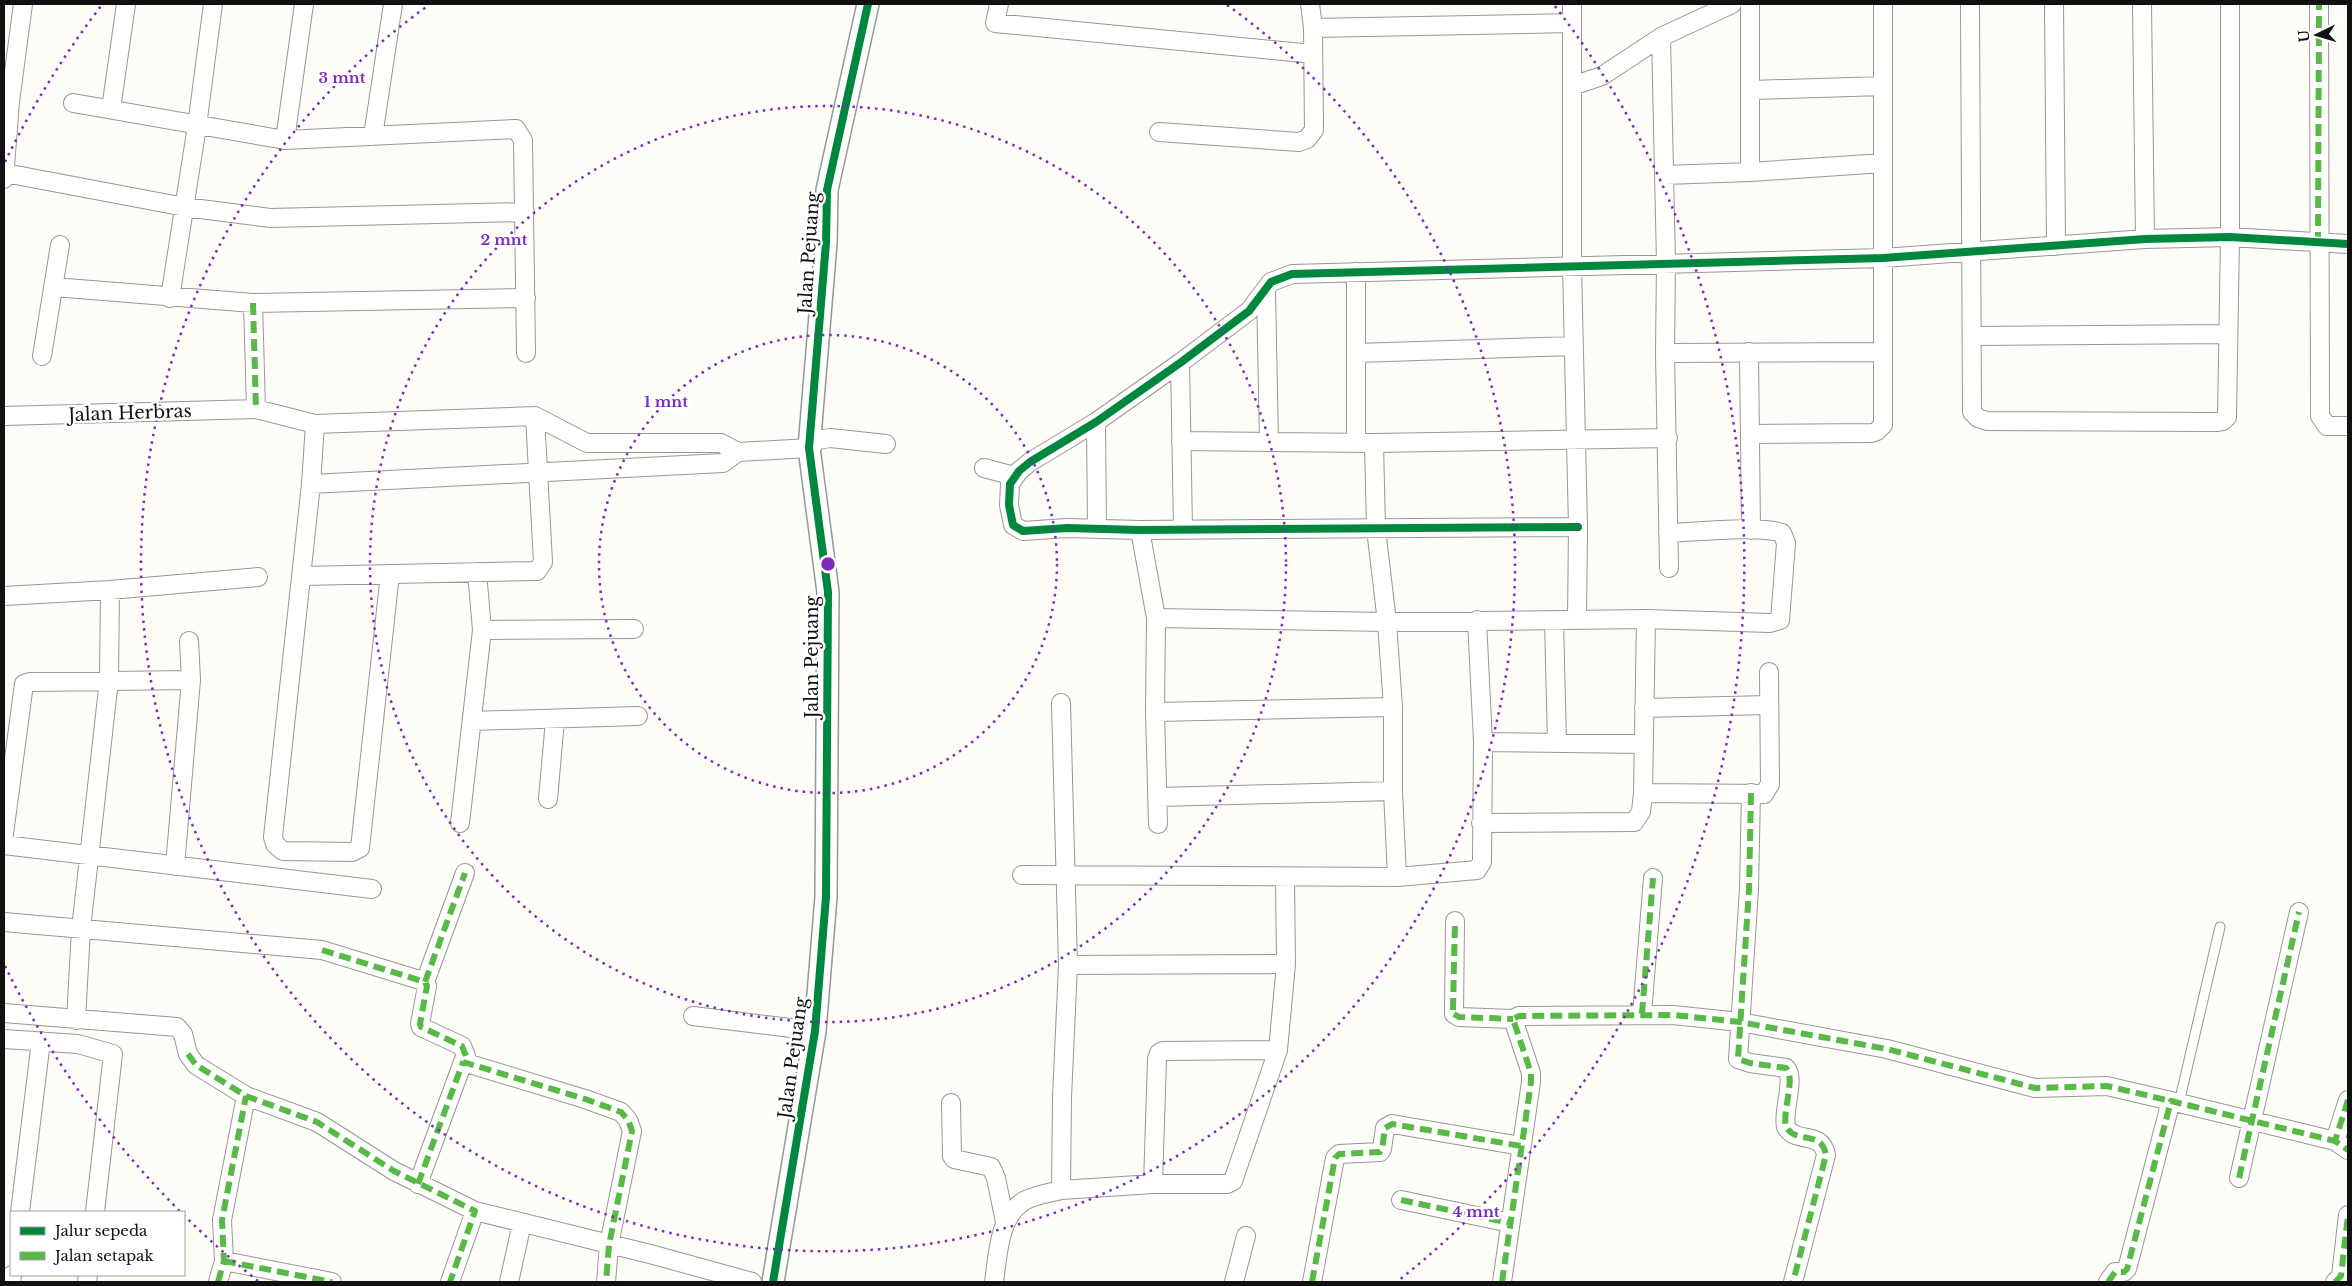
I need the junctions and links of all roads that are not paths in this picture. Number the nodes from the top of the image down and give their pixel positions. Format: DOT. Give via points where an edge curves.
graph roads {
  1 [pos="23,4"];
  2 [pos="126,4"];
  3 [pos="213,4"];
  4 [pos="304,4"];
  5 [pos="393,4"];
  6 [pos="868,4"];
  7 [pos="999,4"];
  8 [pos="1310,4"];
  9 [pos="1572,4"];
  10 [pos="1732,4"];
  11 [pos="1750,4"];
  12 [pos="1883,4"];
  13 [pos="1970,4"];
  14 [pos="2054,4"];
  15 [pos="2142,4"];
  16 [pos="2230,4"];
  17 [pos="2319,4"];
  18 [pos="1572,23"];
  19 [pos="1313,28"];
  20 [pos="1661,37"];
  21 [pos="1313,54"];
  22 [pos="1572,86"];
  23 [pos="1883,86"];
  24 [pos="1751,90"];
  25 [pos="7,101"];
  26 [pos="73,103"];
  27 [pos="111,109"];
  28 [pos="197,126"];
  29 [pos="1159,132"];
  30 [pos="373,136"];
  31 [pos="285,140"];
  32 [pos="1883,163"];
  33 [pos="1750,172"];
  34 [pos="1664,175"];
  35 [pos="4,176"];
  36 [pos="185,207"];
  37 [pos="524,212"];
  38 [pos="2230,237"];
  39 [pos="2145,239"];
  40 [pos="2318,244"];
  41 [pos="2348,244"];
  42 [pos="60,245"];
  43 [pos="2056,246"];
  44 [pos="1973,251"];
  45 [pos="1883,258"];
  46 [pos="1666,262"];
  47 [pos="1572,266"];
  48 [pos="1356,272"];
  49 [pos="54,287"];
  50 [pos="1266,290"];
  51 [pos="170,298"];
  52 [pos="526,298"];
  53 [pos="254,304"];
  54 [pos="2228,334"];
  55 [pos="1973,336"];
  56 [pos="1574,346"];
  57 [pos="1749,352"];
  58 [pos="1883,352"];
  59 [pos="526,353"];
  60 [pos="1356,353"];
  61 [pos="1665,353"];
  62 [pos="42,356"];
  63 [pos="1180,363"];
  64 [pos="256,409"];
  65 [pos="4,416"];
  66 [pos="535,416"];
  67 [pos="1096,422"];
  68 [pos="315,424"];
  69 [pos="2348,426"];
  70 [pos="1750,434"];
  71 [pos="1668,438"];
  72 [pos="1181,440"];
  73 [pos="1575,440"];
  74 [pos="1269,442"];
  75 [pos="587,443"];
  76 [pos="1356,443"];
  77 [pos="1374,443"];
  78 [pos="886,444"];
  79 [pos="809,448"];
  80 [pos="738,452"];
  81 [pos="984,468"];
  82 [pos="589,469"];
  83 [pos="540,474"];
  84 [pos="1014,476"];
  85 [pos="311,484"];
  86 [pos="1578,527"];
  87 [pos="1097,528"];
  88 [pos="1183,529"];
  89 [pos="1376,529"];
  90 [pos="1140,530"];
  91 [pos="1751,530"];
  92 [pos="1668,533"];
  93 [pos="1669,568"];
  94 [pos="477,572"];
  95 [pos="390,574"];
  96 [pos="302,576"];
  97 [pos="258,578"];
  98 [pos="110,590"];
  99 [pos="4,596"];
  100 [pos="1156,618"];
  101 [pos="1646,619"];
  102 [pos="1477,620"];
  103 [pos="1577,620"];
  104 [pos="1554,621"];
  105 [pos="1387,622"];
  106 [pos="634,629"];
  107 [pos="482,630"];
  108 [pos="189,641"];
  109 [pos="1769,672"];
  110 [pos="109,680"];
  111 [pos="191,680"];
  112 [pos="1061,704"];
  113 [pos="1768,705"];
  114 [pos="1393,707"];
  115 [pos="1644,708"];
  116 [pos="1155,712"];
  117 [pos="638,716"];
  118 [pos="555,720"];
  119 [pos="472,721"];
  120 [pos="1484,742"];
  121 [pos="1557,743"];
  122 [pos="1644,744"];
  123 [pos="1393,790"];
  124 [pos="1643,793"];
  125 [pos="1752,794"];
  126 [pos="1158,797"];
  127 [pos="548,799"];
  128 [pos="460,824"];
  129 [pos="1158,824"];
  130 [pos="1481,824"];
  131 [pos="4,834"];
  132 [pos="4,845"];
  133 [pos="90,856"];
  134 [pos="175,866"];
  135 [pos="465,873"];
  136 [pos="1022,875"];
  137 [pos="1064,875"];
  138 [pos="1284,877"];
  139 [pos="1397,877"];
  140 [pos="1653,878"];
  141 [pos="372,889"];
  142 [pos="2299,912"];
  143 [pos="1455,921"];
  144 [pos="4,922"];
  145 [pos="2220,927"];
  146 [pos="81,929"];
  147 [pos="1286,964"];
  148 [pos="1068,965"];
  149 [pos="425,982"];
  150 [pos="4,1013"];
  151 [pos="1642,1014"];
  152 [pos="693,1016"];
  153 [pos="1513,1018"];
  154 [pos="76,1020"];
  155 [pos="1740,1022"];
  156 [pos="814,1031"];
  157 [pos="4,1039"];
  158 [pos="41,1041"];
  159 [pos="1278,1050"];
  160 [pos="464,1062"];
  161 [pos="246,1096"];
  162 [pos="2348,1100"];
  163 [pos="2175,1102"];
  164 [pos="950,1103"];
  165 [pos="2252,1120"];
  166 [pos="2342,1145"];
  167 [pos="1521,1146"];
  168 [pos="2239,1178"];
  169 [pos="418,1184"];
  170 [pos="1153,1184"];
  171 [pos="1061,1190"];
  172 [pos="1400,1200"];
  173 [pos="20,1211"];
  174 [pos="95,1211"];
  175 [pos="475,1211"];
  176 [pos="2348,1215"];
  177 [pos="1005,1222"];
  178 [pos="522,1223"];
  179 [pos="1510,1223"];
  180 [pos="1246,1236"];
  181 [pos="609,1245"];
  182 [pos="224,1261"];
  183 [pos="2341,1279"];
  184 [pos="218,1282"];
  185 [pos="332,1282"];
  186 [pos="450,1282"];
  187 [pos="509,1282"];
  188 [pos="606,1282"];
  189 [pos="752,1282"];
  190 [pos="773,1282"];
  191 [pos="994,1282"];
  192 [pos="1234,1282"];
  193 [pos="1312,1282"];
  194 [pos="1502,1282"];
  195 [pos="1793,1282"];
  196 [pos="2108,1282"];
  1 -- 25 [label="street"];
  2 -- 27 [label="street"];
  3 -- 28 [label="street"];
  4 -- 31 [label="street"];
  5 -- 30 [label="street"];
  6 -- 79 [label="street, Jalan Pejuang" via="827,190 826,243"];
  7 -- 21 [label="street" via="995,23"];
  8 -- 19 [label="street"];
  9 -- 18 [label="street"];
  10 -- 20 [label="street"];
  11 -- 24 [label="street"];
  12 -- 23 [label="street"];
  13 -- 44 [label="street"];
  14 -- 43 [label="street"];
  15 -- 39 [label="street"];
  16 -- 38 [label="street"];
  17 -- 40 [label="street"];
  18 -- 19 [label="street"];
  18 -- 22 [label="street"];
  19 -- 21 [label="street"];
  20 -- 22 [label="street" via="1602,76"];
  20 -- 34 [label="street"];
  21 -- 29 [label="street" via="1314,130 1307,139 1299,142"];
  22 -- 47 [label="street"];
  23 -- 24 [label="street"];
  23 -- 32 [label="street"];
  24 -- 33 [label="street"];
  25 -- 35 [label="street"];
  26 -- 27 [label="street"];
  27 -- 28 [label="street"];
  28 -- 31 [label="street"];
  28 -- 36 [label="street"];
  30 -- 31 [label="street"];
  30 -- 37 [label="street" via="516,130 523,140"];
  32 -- 33 [label="street"];
  32 -- 45 [label="street"];
  33 -- 34 [label="street"];
  34 -- 46 [label="street"];
  35 -- 36 [label="street"];
  36 -- 37 [label="street" via="270,218"];
  36 -- 51 [label="street"];
  37 -- 52 [label="street"];
  38 -- 39 [label="street"];
  38 -- 40 [label="street"];
  38 -- 54 [label="street"];
  39 -- 43 [label="street"];
  40 -- 41 [label="street"];
  40 -- 69 [label="street" via="2320,416 2327,426"];
  42 -- 49 [label="street"];
  43 -- 44 [label="street"];
  44 -- 45 [label="street"];
  44 -- 55 [label="street"];
  45 -- 46 [label="street"];
  45 -- 58 [label="street"];
  46 -- 47 [label="street"];
  46 -- 61 [label="street"];
  47 -- 48 [label="street"];
  47 -- 56 [label="street"];
  48 -- 50 [label="street" via="1292,274 1277,278"];
  48 -- 60 [label="street"];
  49 -- 51 [label="street"];
  49 -- 62 [label="street"];
  50 -- 63 [label="street" via="1249,311"];
  50 -- 74 [label="street"];
  51 -- 53 [label="street"];
  52 -- 53 [label="street"];
  52 -- 59 [label="street"];
  53 -- 64 [label="street"];
  54 -- 55 [label="street"];
  54 -- 55 [label="street" via="2227,417 2216,422 1987,421 1978,418 1972,412"];
  56 -- 60 [label="street"];
  56 -- 73 [label="street"];
  57 -- 58 [label="street"];
  57 -- 61 [label="street"];
  57 -- 70 [label="street"];
  58 -- 70 [label="street" via="1883,425 1877,431"];
  60 -- 76 [label="street"];
  61 -- 71 [label="street"];
  63 -- 67 [label="street"];
  63 -- 72 [label="street"];
  64 -- 65 [label="street, Jalan Herbras"];
  64 -- 68 [label="street, Jalan Herbras"];
  66 -- 68 [label="street, Jalan Herbras"];
  66 -- 75 [label="street"];
  66 -- 83 [label="street"];
  67 -- 84 [label="street" via="1030,462"];
  67 -- 87 [label="street"];
  68 -- 85 [label="street"];
  70 -- 91 [label="street"];
  71 -- 73 [label="street"];
  71 -- 92 [label="street"];
  72 -- 74 [label="street"];
  72 -- 88 [label="street"];
  73 -- 77 [label="street"];
  73 -- 86 [label="street"];
  74 -- 76 [label="street"];
  75 -- 80 [label="street" via="721,442"];
  75 -- 82 [label="street"];
  76 -- 77 [label="street"];
  77 -- 89 [label="street"];
  78 -- 79 [label="street" via="830,438 818,440"];
  79 -- 80 [label="street"];
  79 -- 156 [label="street, Jalan Pejuang" via="828,592 826,897"];
  80 -- 82 [label="street" via="723,463"];
  81 -- 84 [label="street"];
  82 -- 83 [label="street"];
  83 -- 85 [label="street"];
  83 -- 94 [label="street" via="543,562 540,567 532,572"];
  84 -- 87 [label="street" via="1010,484 1009,505 1010,521 1016,529"];
  85 -- 96 [label="street"];
  86 -- 89 [label="street"];
  86 -- 103 [label="street"];
  87 -- 90 [label="street"];
  88 -- 89 [label="street"];
  88 -- 90 [label="street"];
  89 -- 105 [label="street"];
  90 -- 100 [label="street"];
  91 -- 92 [label="street"];
  91 -- 101 [label="street" via="1776,531 1785,538 1780,620 1770,623"];
  92 -- 93 [label="street"];
  94 -- 95 [label="street"];
  94 -- 107 [label="street"];
  95 -- 96 [label="street"];
  95 -- 96 [label="street" via="362,842 360,848 352,852 283,851 273,837"];
  97 -- 98 [label="street"];
  98 -- 99 [label="street"];
  98 -- 110 [label="street"];
  100 -- 105 [label="street"];
  100 -- 116 [label="street"];
  101 -- 103 [label="street"];
  101 -- 115 [label="street"];
  102 -- 104 [label="street"];
  102 -- 105 [label="street"];
  102 -- 120 [label="street"];
  103 -- 104 [label="street"];
  104 -- 121 [label="street"];
  105 -- 114 [label="street"];
  106 -- 107 [label="street"];
  107 -- 119 [label="street"];
  108 -- 111 [label="street"];
  109 -- 113 [label="street"];
  110 -- 111 [label="street"];
  110 -- 131 [label="street" via="24,684"];
  110 -- 133 [label="street"];
  111 -- 134 [label="street"];
  112 -- 137 [label="street"];
  113 -- 115 [label="street"];
  113 -- 125 [label="street" via="1770,784 1764,794"];
  114 -- 116 [label="street"];
  114 -- 123 [label="street"];
  115 -- 122 [label="street"];
  116 -- 126 [label="street"];
  117 -- 118 [label="street"];
  118 -- 119 [label="street"];
  118 -- 127 [label="street"];
  119 -- 128 [label="street"];
  120 -- 121 [label="street"];
  120 -- 130 [label="street"];
  121 -- 122 [label="street"];
  122 -- 124 [label="street"];
  123 -- 126 [label="street"];
  123 -- 139 [label="street"];
  124 -- 125 [label="street"];
  124 -- 130 [label="street" via="1641,812 1634,822"];
  125 -- 155 [label="street"];
  126 -- 129 [label="street"];
  130 -- 139 [label="street" via="1482,862 1477,870"];
  132 -- 133 [label="street"];
  133 -- 134 [label="street"];
  133 -- 146 [label="street"];
  134 -- 141 [label="street"];
  135 -- 149 [label="street"];
  136 -- 137 [label="street"];
  137 -- 138 [label="street"];
  137 -- 148 [label="street"];
  138 -- 139 [label="street"];
  138 -- 147 [label="street"];
  140 -- 151 [label="street"];
  142 -- 165 [label="street"];
  143 -- 153 [label="street" via="1454,1014 1458,1017"];
  144 -- 146 [label="street"];
  145 -- 163 [label="lane"];
  146 -- 149 [label="street" via="322,950"];
  146 -- 154 [label="street"];
  147 -- 148 [label="street"];
  147 -- 159 [label="street"];
  148 -- 171 [label="street"];
  149 -- 160 [label="street" via="421,1028 462,1046 466,1056"];
  150 -- 154 [label="street"];
  151 -- 153 [label="street"];
  151 -- 155 [label="street"];
  152 -- 156 [label="street"];
  153 -- 167 [label="street" via="1531,1078"];
  154 -- 161 [label="street" via="177,1027 194,1063"];
  155 -- 163 [label="street" via="1887,1049 2035,1088 2107,1086"];
  155 -- 195 [label="street" via="1738,1058 1786,1068 1790,1073 1786,1127 1794,1134 1819,1140 1825,1148 1825,1164"];
  156 -- 190 [label="street, Jalan Pejuang"];
  157 -- 158 [label="street"];
  158 -- 173 [label="street"];
  158 -- 174 [label="street" via="78,1044 113,1054"];
  159 -- 170 [label="street" via="1233,1181 1227,1184"];
  159 -- 170 [label="street" via="1159,1053"];
  160 -- 169 [label="street"];
  160 -- 181 [label="street" via="585,1099 626,1116 632,1131"];
  161 -- 169 [label="street" via="317,1122"];
  161 -- 182 [label="street" via="222,1220"];
  162 -- 166 [label="street"];
  163 -- 165 [label="street"];
  163 -- 196 [label="street" via="2127,1269 2115,1272"];
  164 -- 177 [label="street" via="952,1156 994,1171"];
  165 -- 166 [label="street"];
  165 -- 168 [label="street"];
  167 -- 179 [label="street"];
  167 -- 193 [label="street" via="1392,1124 1385,1128 1380,1152 1339,1154 1335,1158"];
  169 -- 175 [label="street"];
  170 -- 171 [label="street"];
  171 -- 177 [label="street" via="1025,1200"];
  172 -- 179 [label="street"];
  175 -- 178 [label="street"];
  175 -- 186 [label="street"];
  176 -- 183 [label="street"];
  177 -- 191 [label="street"];
  178 -- 181 [label="street"];
  178 -- 187 [label="street"];
  179 -- 194 [label="street"];
  180 -- 192 [label="street"];
  181 -- 188 [label="street"];
  181 -- 189 [label="street"];
  182 -- 184 [label="street"];
  182 -- 185 [label="street"];
}
